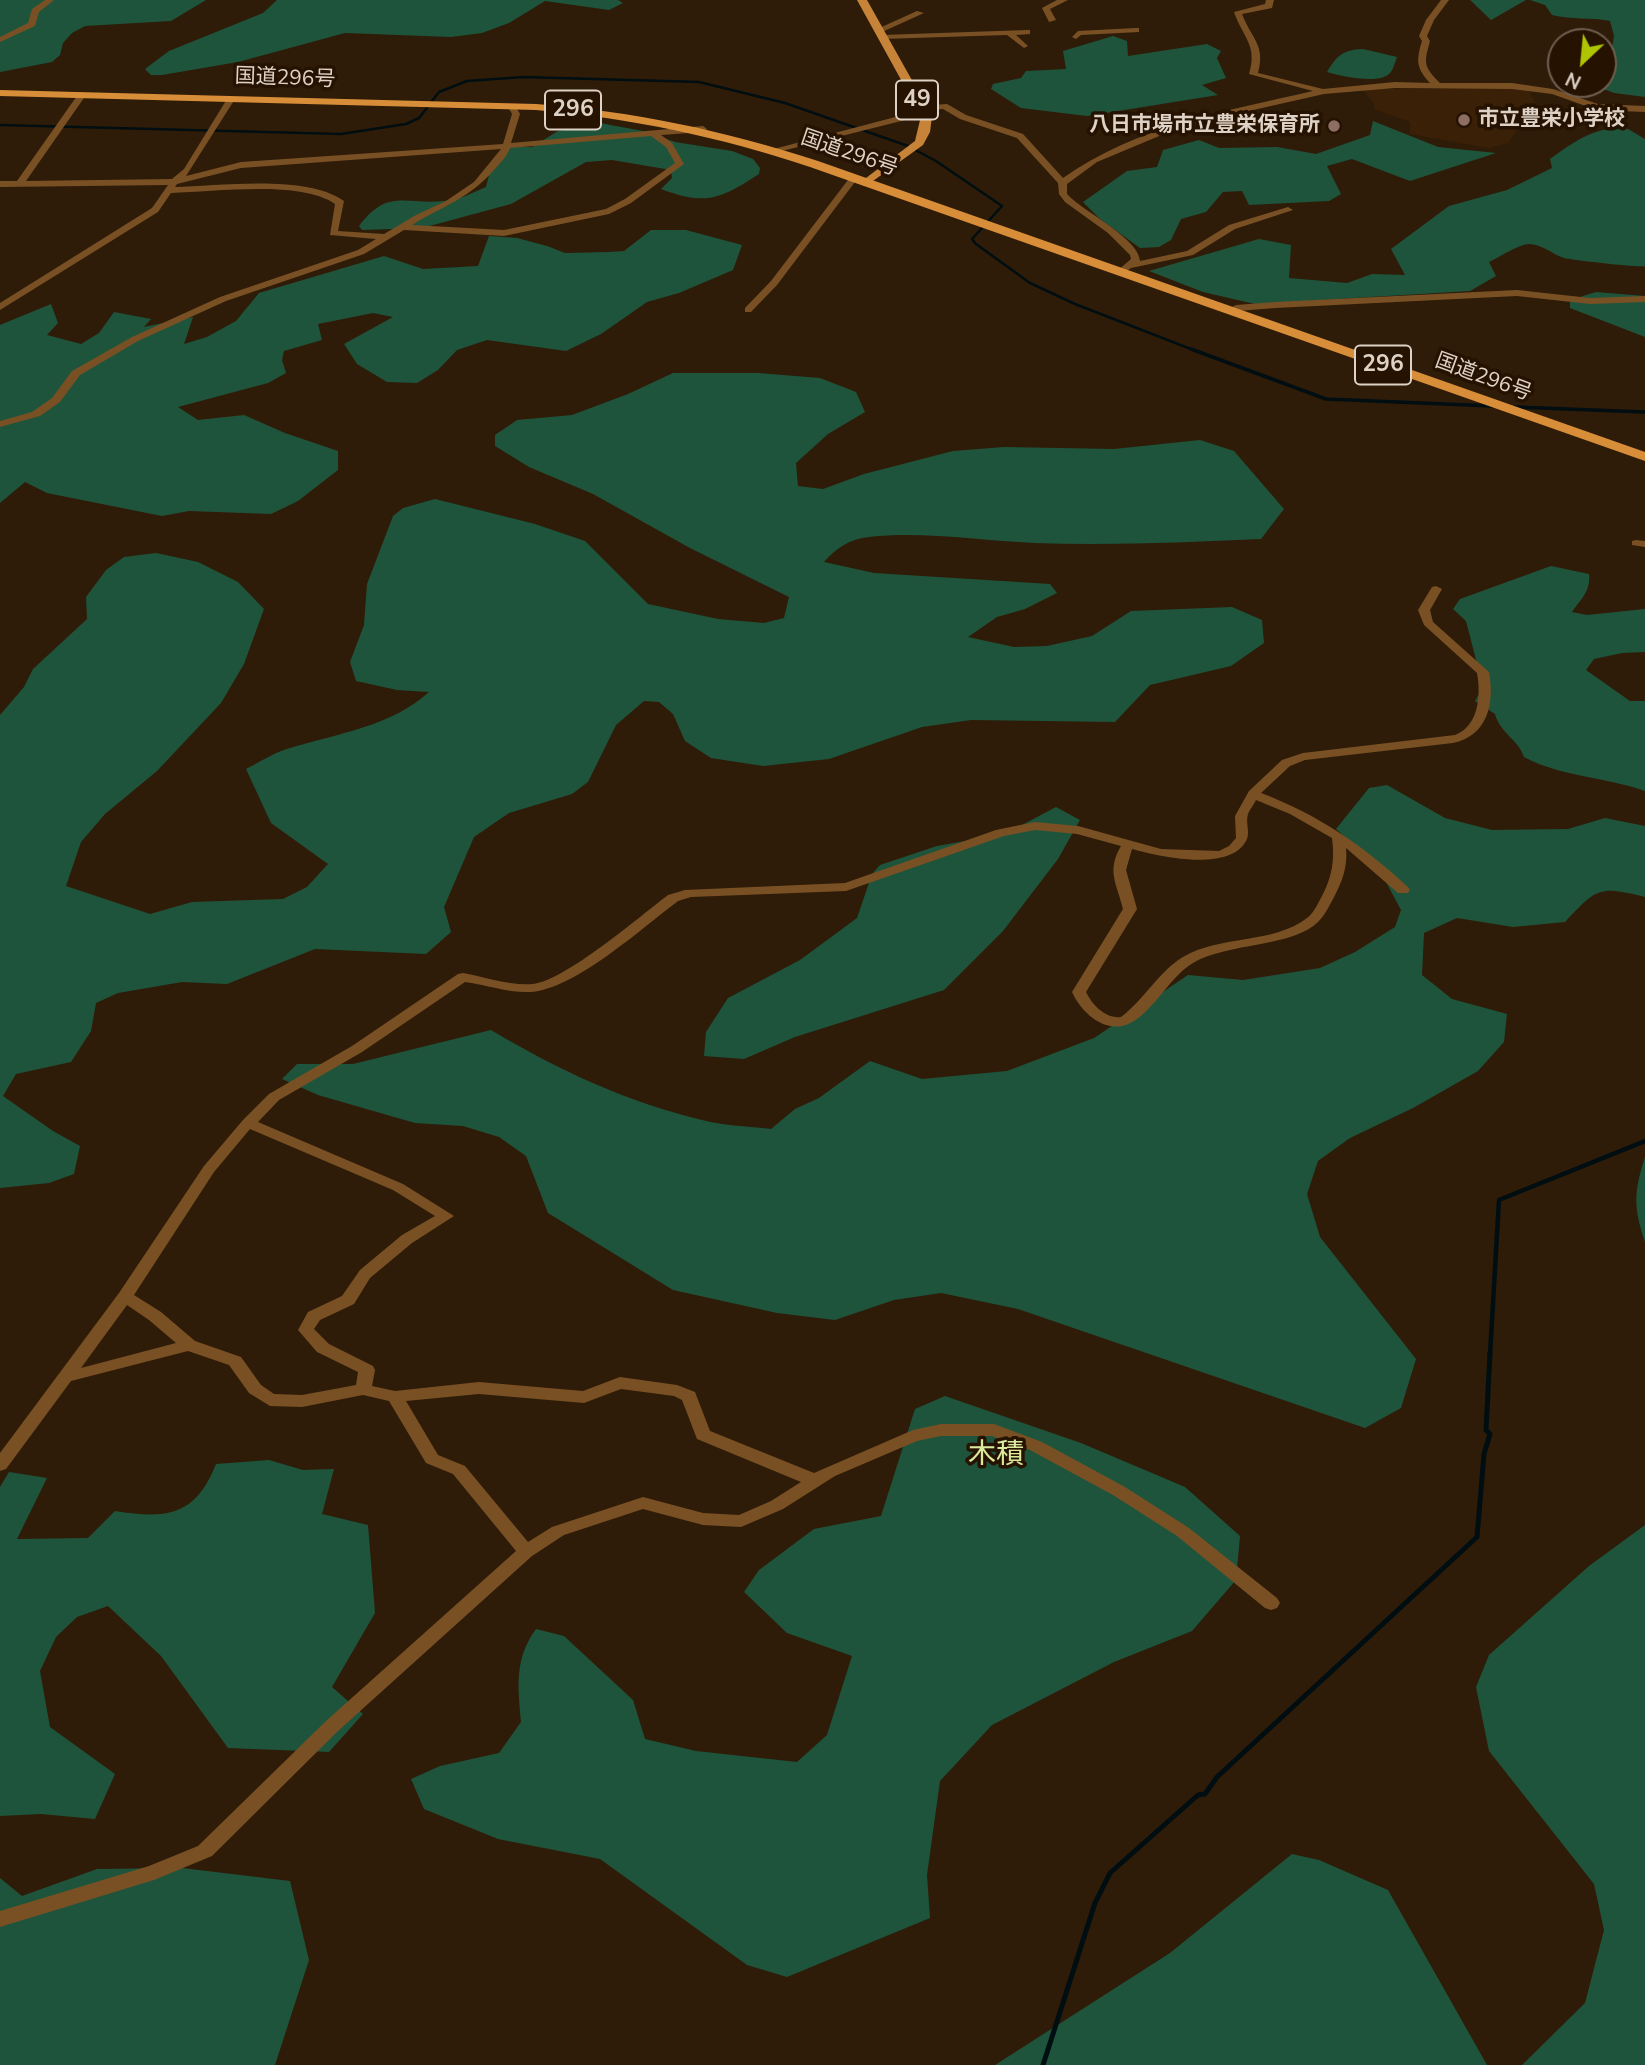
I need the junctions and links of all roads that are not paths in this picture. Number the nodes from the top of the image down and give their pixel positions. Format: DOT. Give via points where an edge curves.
graph roads {
  1 [pos="50,0"];
  2 [pos="862,0"];
  3 [pos="922,0"];
  4 [pos="1064,0"];
  5 [pos="1270,0"];
  6 [pos="1445,0"];
  7 [pos="920,13"];
  8 [pos="1052,20"];
  9 [pos="1136,30"];
  10 [pos="1027,32"];
  11 [pos="881,33"];
  12 [pos="1009,33"];
  13 [pos="919,34"];
  14 [pos="1076,37"];
  15 [pos="0,40"];
  16 [pos="1024,47"];
  17 [pos="1437,85"];
  18 [pos="1324,91"];
  19 [pos="0,93"];
  20 [pos="82,95"];
  21 [pos="231,99"];
  22 [pos="512,107"];
  23 [pos="1645,109"];
  24 [pos="924,110"];
  25 [pos="703,129"];
  26 [pos="652,133"];
  27 [pos="507,144"];
  28 [pos="774,150"];
  29 [pos="860,180"];
  30 [pos="20,183"];
  31 [pos="1062,183"];
  32 [pos="0,184"];
  33 [pos="172,186"];
  34 [pos="1288,211"];
  35 [pos="401,228"];
  36 [pos="385,237"];
  37 [pos="1125,269"];
  38 [pos="1645,299"];
  39 [pos="0,307"];
  40 [pos="748,310"];
  41 [pos="1229,311"];
  42 [pos="0,424"];
  43 [pos="1645,457"];
  44 [pos="1436,589"];
  45 [pos="1253,794"];
  46 [pos="1338,836"];
  47 [pos="1128,846"];
  48 [pos="1403,890"];
  49 [pos="248,1124"];
  50 [pos="125,1297"];
  51 [pos="189,1345"];
  52 [pos="66,1377"];
  53 [pos="363,1389"];
  54 [pos="395,1397"];
  55 [pos="0,1465"];
  56 [pos="814,1480"];
  57 [pos="526,1552"];
  58 [pos="1271,1603"];
  59 [pos="0,1919"];
  1 -- 15 [label="street" via="35,11 32,24"];
  2 -- 11 [label="main road, 49"];
  3 -- 7 [label="street"];
  4 -- 8 [label="street" via="1046,8"];
  5 -- 18 [label="street" via="1269,6 1238,12 1241,28 1257,47 1253,74"];
  6 -- 17 [label="street" via="1423,31 1425,50 1420,61"];
  7 -- 11 [label="street"];
  7 -- 13 [label="street"];
  9 -- 14 [label="street"];
  10 -- 12 [label="street"];
  11 -- 13 [label="street"];
  11 -- 24 [label="main road, 49"];
  12 -- 13 [label="street"];
  12 -- 16 [label="street"];
  17 -- 18 [label="street"];
  17 -- 23 [label="street" via="1528,87 1597,107"];
  18 -- 31 [label="street" via="1161,132 1094,160"];
  19 -- 20 [label="highway, 国道296号 / 296"];
  20 -- 21 [label="highway, 国道296号 / 296"];
  20 -- 30 [label="street"];
  21 -- 22 [label="highway, 国道296号 / 296"];
  21 -- 33 [label="street" via="187,171"];
  22 -- 25 [label="highway, 国道296号 / 296" via="603,112"];
  22 -- 27 [label="street" via="516,114"];
  24 -- 28 [label="street"];
  24 -- 29 [label="main road, 49" via="925,134 919,143"];
  24 -- 31 [label="street" via="944,106 1020,136"];
  25 -- 26 [label="street"];
  25 -- 28 [label="highway, 国道296号 / 296"];
  26 -- 27 [label="street"];
  26 -- 35 [label="street" via="669,145 680,164 608,211 504,233"];
  27 -- 33 [label="street" via="241,165"];
  27 -- 35 [label="street" via="477,184"];
  28 -- 29 [label="highway, 国道296号 / 296"];
  29 -- 37 [label="highway, 国道296号 / 296"];
  29 -- 40 [label="street"];
  30 -- 32 [label="street"];
  30 -- 33 [label="street"];
  31 -- 37 [label="street" via="1068,200 1135,254 1136,260"];
  33 -- 36 [label="street" via="261,188 326,196 340,204 333,233"];
  33 -- 39 [label="street" via="161,204 138,223"];
  34 -- 37 [label="street" via="1233,227 1189,253"];
  35 -- 36 [label="street"];
  36 -- 42 [label="street" via="361,252 223,299 146,333 76,373 56,400 36,414"];
  37 -- 41 [label="highway, 国道296号 / 296"];
  38 -- 41 [label="street" via="1590,301 1517,293"];
  41 -- 43 [label="highway, 国道296号 / 296"];
  44 -- 45 [label="street" via="1424,610 1428,623 1483,672 1486,683 1479,720 1468,734 1303,757 1286,763"];
  45 -- 46 [label="street"];
  45 -- 47 [label="street" via="1241,816 1242,838 1234,849 1221,855 1160,853"];
  46 -- 47 [label="street" via="1342,860 1337,879 1312,920 1296,929 1233,943 1187,960 1128,1021 1116,1023 1098,1015 1079,992 1130,909 1117,873"];
  46 -- 48 [label="street"];
  47 -- 49 [label="street" via="1078,830 1035,826 1001,833 846,887 702,892 673,898 546,985 532,988 463,977 274,1097"];
  49 -- 50 [label="street" via="209,1169"];
  49 -- 53 [label="street" via="398,1186 446,1216 407,1239 365,1274 348,1300 314,1316 306,1330 323,1349 367,1370"];
  50 -- 51 [label="street"];
  50 -- 52 [label="street"];
  51 -- 52 [label="street"];
  51 -- 53 [label="street" via="234,1361 255,1389 270,1400 302,1401"];
  52 -- 55 [label="street"];
  53 -- 54 [label="street"];
  54 -- 56 [label="street" via="479,1388 584,1397 620,1383 677,1391 689,1396 703,1435"];
  54 -- 57 [label="street" via="432,1459 459,1470"];
  56 -- 57 [label="street" via="777,1505 741,1521 703,1519 643,1503 558,1531"];
  56 -- 58 [label="street" via="913,1436 941,1430 994,1430 1036,1446 1119,1491 1183,1532"];
  57 -- 59 [label="street" via="315,1742 205,1852"];
}
